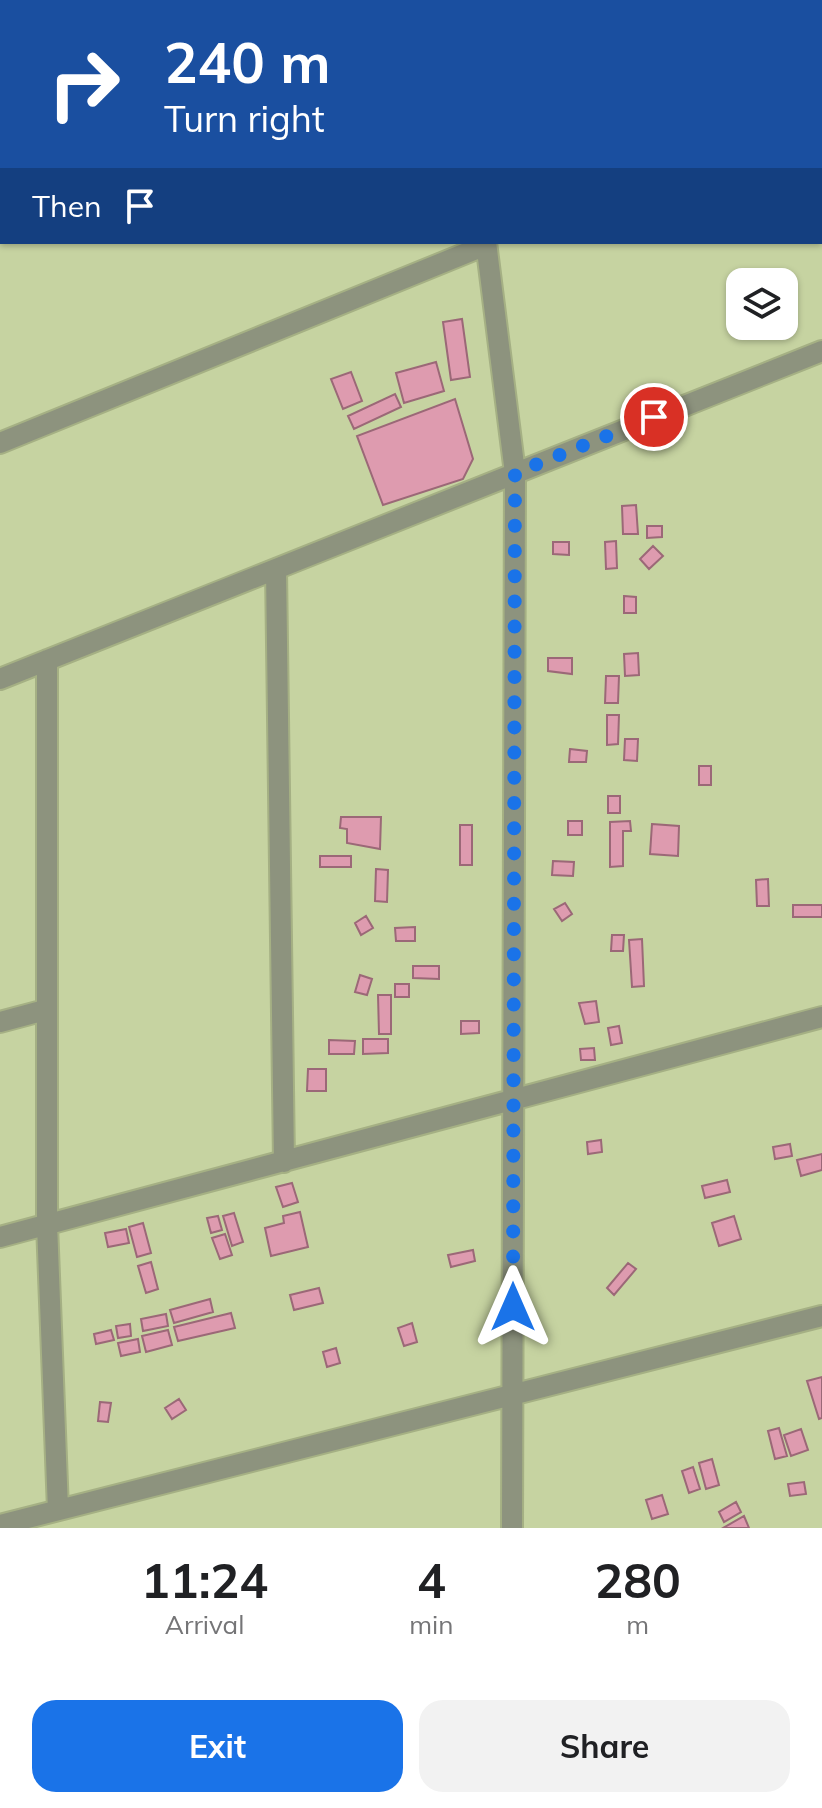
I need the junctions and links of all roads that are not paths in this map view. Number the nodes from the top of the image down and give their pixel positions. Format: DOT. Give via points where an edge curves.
graph roads {
  1 [pos="486,244"];
  2 [pos="822,351"];
  3 [pos="0,443"];
  4 [pos="515,473"];
  5 [pos="276,569"];
  6 [pos="47,660"];
  7 [pos="0,679"];
  8 [pos="45,1010"];
  9 [pos="822,1017"];
  10 [pos="0,1022"];
  11 [pos="514,1101"];
  12 [pos="284,1162"];
  13 [pos="47,1224"];
  14 [pos="0,1237"];
  15 [pos="822,1316"];
  16 [pos="513,1395"];
  17 [pos="58,1510"];
  18 [pos="0,1525"];
  19 [pos="512,1528"];
  1 -- 3 [label="street"];
  1 -- 4 [label="street"];
  2 -- 4 [label="street"];
  4 -- 5 [label="street"];
  4 -- 11 [label="street"];
  5 -- 6 [label="street"];
  5 -- 12 [label="street"];
  6 -- 7 [label="street"];
  6 -- 8 [label="street"];
  8 -- 10 [label="street"];
  8 -- 13 [label="street"];
  9 -- 11 [label="street"];
  11 -- 12 [label="street"];
  11 -- 16 [label="street"];
  12 -- 13 [label="street"];
  13 -- 14 [label="street"];
  13 -- 17 [label="street"];
  15 -- 16 [label="street"];
  16 -- 17 [label="street"];
  16 -- 19 [label="street"];
  17 -- 18 [label="street"];
}
